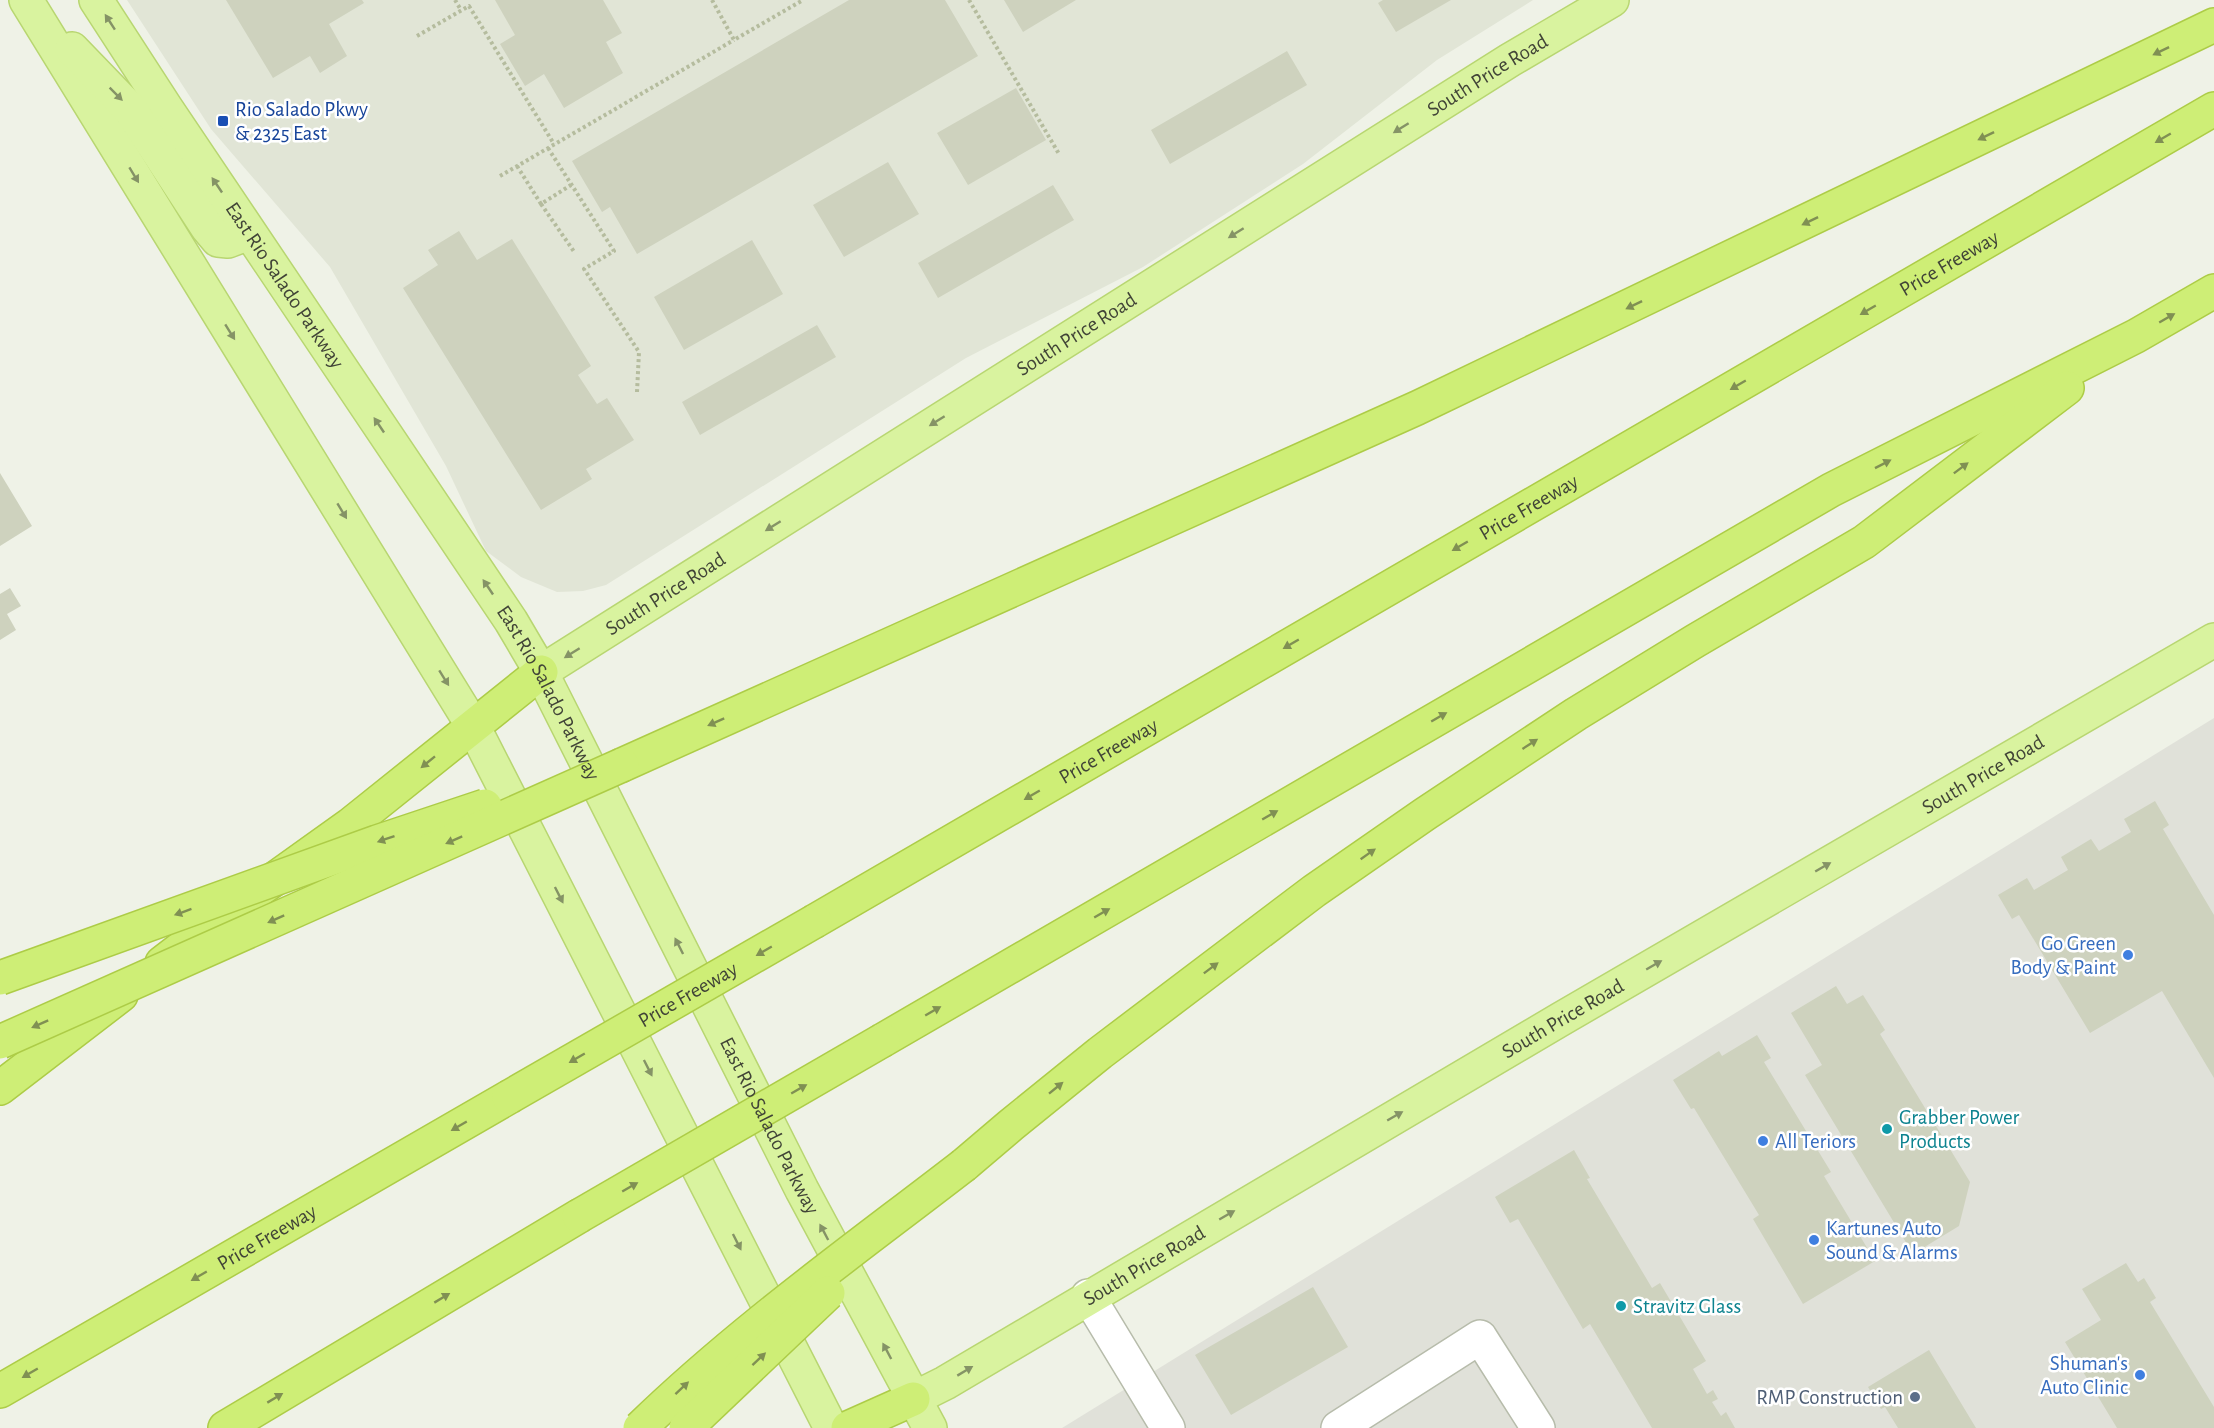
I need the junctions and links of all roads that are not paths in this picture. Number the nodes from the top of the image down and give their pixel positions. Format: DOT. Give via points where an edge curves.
graph roads {
  1 [pos="96,0"];
  2 [pos="1612,0"];
  3 [pos="28,4"];
  4 [pos="2214,25"];
  5 [pos="2214,109"];
  6 [pos="249,233"];
  7 [pos="2214,291"];
  8 [pos="2136,336"];
  9 [pos="2214,640"];
  10 [pos="541,672"];
  11 [pos="473,726"];
  12 [pos="622,765"];
  13 [pos="0,978"];
  14 [pos="0,1042"];
  15 [pos="0,1088"];
  16 [pos="964,1165"];
  17 [pos="1088,1296"];
  18 [pos="0,1391"];
  19 [pos="913,1399"];
  20 [pos="225,1428"];
  21 [pos="640,1428"];
  22 [pos="686,1428"];
  23 [pos="831,1428"];
  24 [pos="848,1428"];
  25 [pos="930,1428"];
  26 [pos="1168,1428"];
  27 [pos="1338,1428"];
  28 [pos="1538,1428"];
  6 -- 1 [label="main road, East Rio Salado Parkway, one-way"];
  2 -- 10 [label="main road, South Price Road, one-way" via="1490,72"];
  3 -- 6 [label="main road, one-way" via="130,109 218,240 228,241"];
  3 -- 11 [label="main road, one-way"];
  4 -- 12 [label="highway, one-way" via="1417,408"];
  5 -- 18 [label="highway, Price Freeway, one-way, bridge"];
  10 -- 6 [label="main road, East Rio Salado Parkway, one-way" via="511,621"];
  8 -- 7 [label="highway, one-way"];
  16 -- 8 [label="highway, one-way" via="1153,1012 1333,878 1576,714 1864,542"];
  20 -- 8 [label="highway, one-way, bridge" via="579,1216 1831,490"];
  17 -- 9 [label="main road, South Price Road, one-way"];
  10 -- 11 [label="highway"];
  19 -- 10 [label="main road, East Rio Salado Parkway, one-way" via="802,1190"];
  11 -- 15 [label="highway, one-way" via="350,825 231,910"];
  11 -- 23 [label="main road, one-way"];
  12 -- 13 [label="highway, one-way, bridge" via="377,842"];
  12 -- 14 [label="highway, one-way, bridge"];
  21 -- 16 [label="highway, one-way, bridge" via="751,1329"];
  22 -- 16 [label="highway, one-way, bridge"];
  19 -- 17 [label="main road, South Price Road, one-way"];
  17 -- 26 [label="lane"];
  19 -- 24 [label="highway"];
  19 -- 25 [label="main road, East Rio Salado Parkway"];
  27 -- 28 [label="lane" via="1480,1337"];
}
